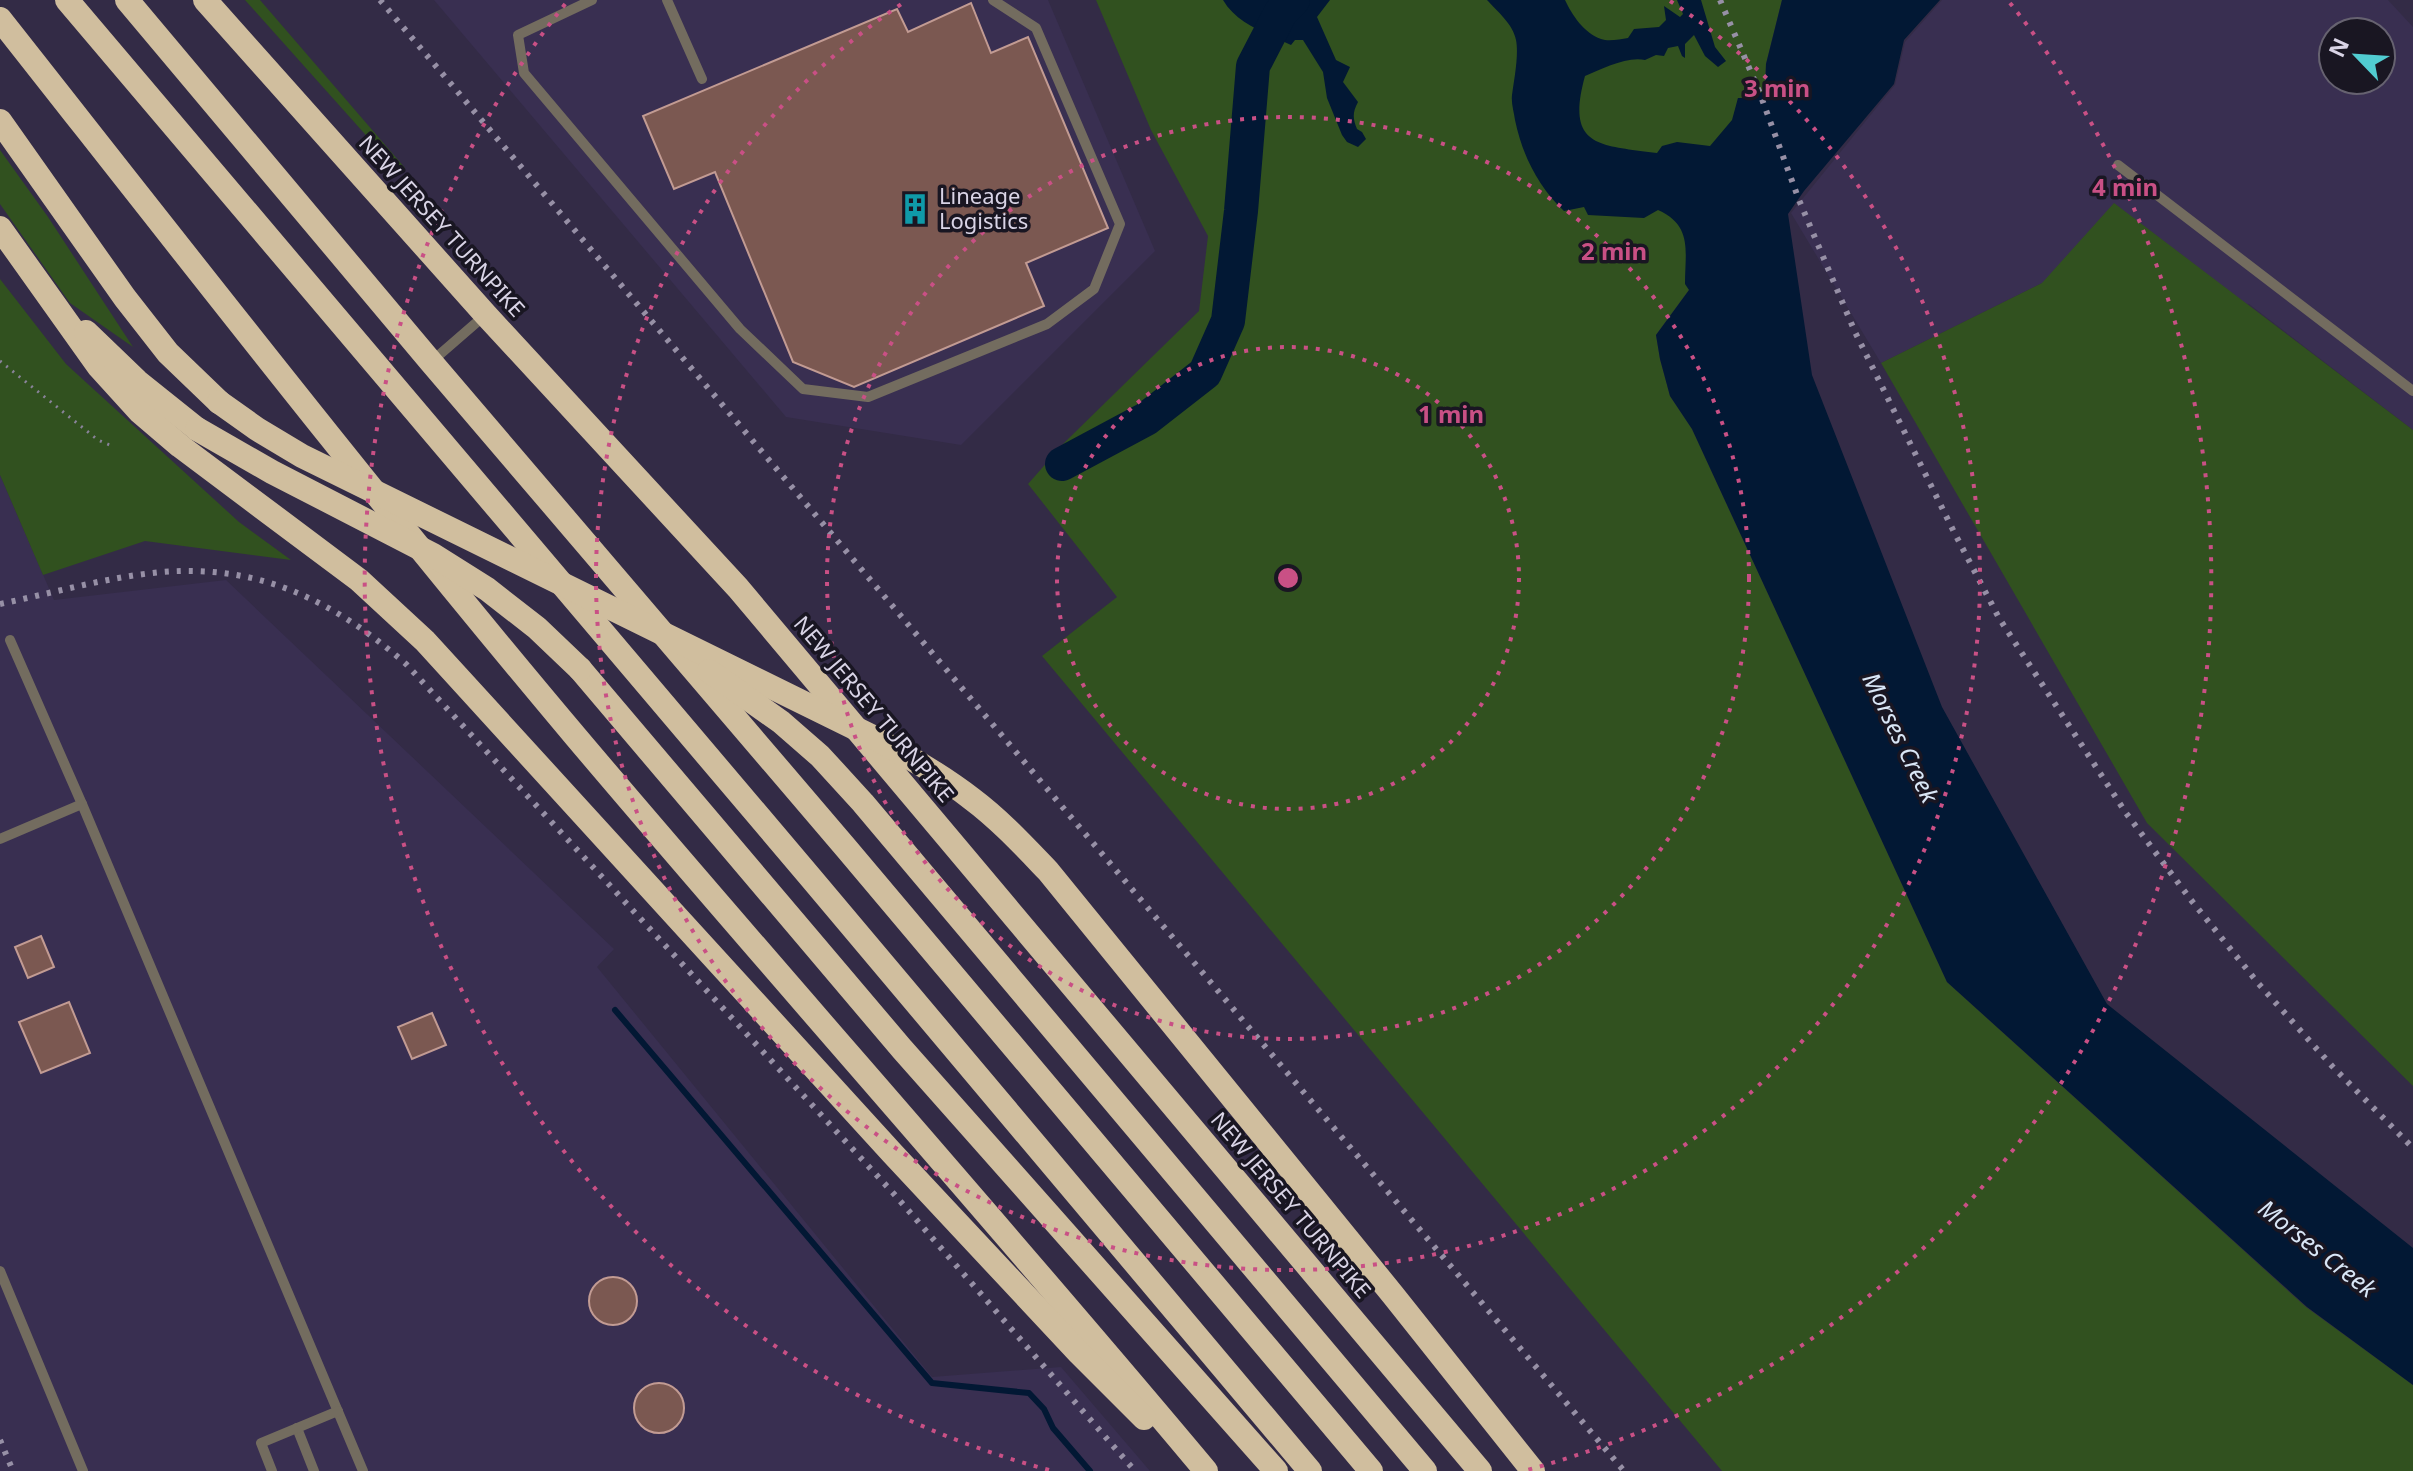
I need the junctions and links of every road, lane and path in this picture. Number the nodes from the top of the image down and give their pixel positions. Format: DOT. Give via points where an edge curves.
graph roads {
  1 [pos="67,0"];
  2 [pos="127,0"];
  3 [pos="205,0"];
  4 [pos="592,0"];
  5 [pos="667,0"];
  6 [pos="993,0"];
  7 [pos="0,19"];
  8 [pos="702,79"];
  9 [pos="0,121"];
  10 [pos="2118,165"];
  11 [pos="0,228"];
  12 [pos="33,274"];
  13 [pos="485,314"];
  14 [pos="0,361"];
  15 [pos="431,362"];
  16 [pos="2413,391"];
  17 [pos="112,446"];
  18 [pos="601,605"];
  19 [pos="10,640"];
  20 [pos="82,804"];
  21 [pos="0,839"];
  22 [pos="0,1271"];
  23 [pos="338,1411"];
  24 [pos="297,1428"];
  25 [pos="83,1471"];
  26 [pos="272,1471"];
  27 [pos="314,1471"];
  28 [pos="363,1471"];
  29 [pos="1197,1471"];
  30 [pos="1206,1471"];
  31 [pos="1276,1471"];
  32 [pos="1310,1471"];
  33 [pos="1371,1471"];
  34 [pos="1425,1471"];
  35 [pos="1480,1471"];
  36 [pos="1533,1471"];
  1 -- 32 [label="highway"];
  2 -- 15 [label="highway"];
  3 -- 13 [label="highway, NEW JERSEY TURNPIKE"];
  4 -- 6 [label="lane" via="518,35 524,73 740,329 803,389 868,397 1047,324 1094,289 1120,224 1036,28"];
  5 -- 8 [label="lane"];
  7 -- 30 [label="highway" via="480,623"];
  9 -- 18 [label="highway, bridge" via="168,353 219,402 302,456"];
  10 -- 16 [label="lane"];
  11 -- 12 [label="highway"];
  12 -- 29 [label="highway" via="99,367 139,411 359,580 425,641 893,1154"];
  12 -- 31 [label="highway, bridge" via="137,381 197,429 447,563 537,628 580,669 902,1049"];
  13 -- 15 [label="lane"];
  13 -- 35 [label="highway, NEW JERSEY TURNPIKE" via="738,588"];
  14 -- 17 [label="path"];
  15 -- 33 [label="highway"];
  18 -- 34 [label="highway, bridge" via="730,684 820,756"];
  18 -- 36 [label="highway, bridge" via="924,765 1011,832"];
  19 -- 20 [label="lane"];
  20 -- 21 [label="lane"];
  20 -- 23 [label="lane"];
  22 -- 25 [label="lane"];
  23 -- 24 [label="lane"];
  23 -- 28 [label="lane"];
  24 -- 26 [label="lane" via="261,1443"];
  24 -- 27 [label="lane"];
}
